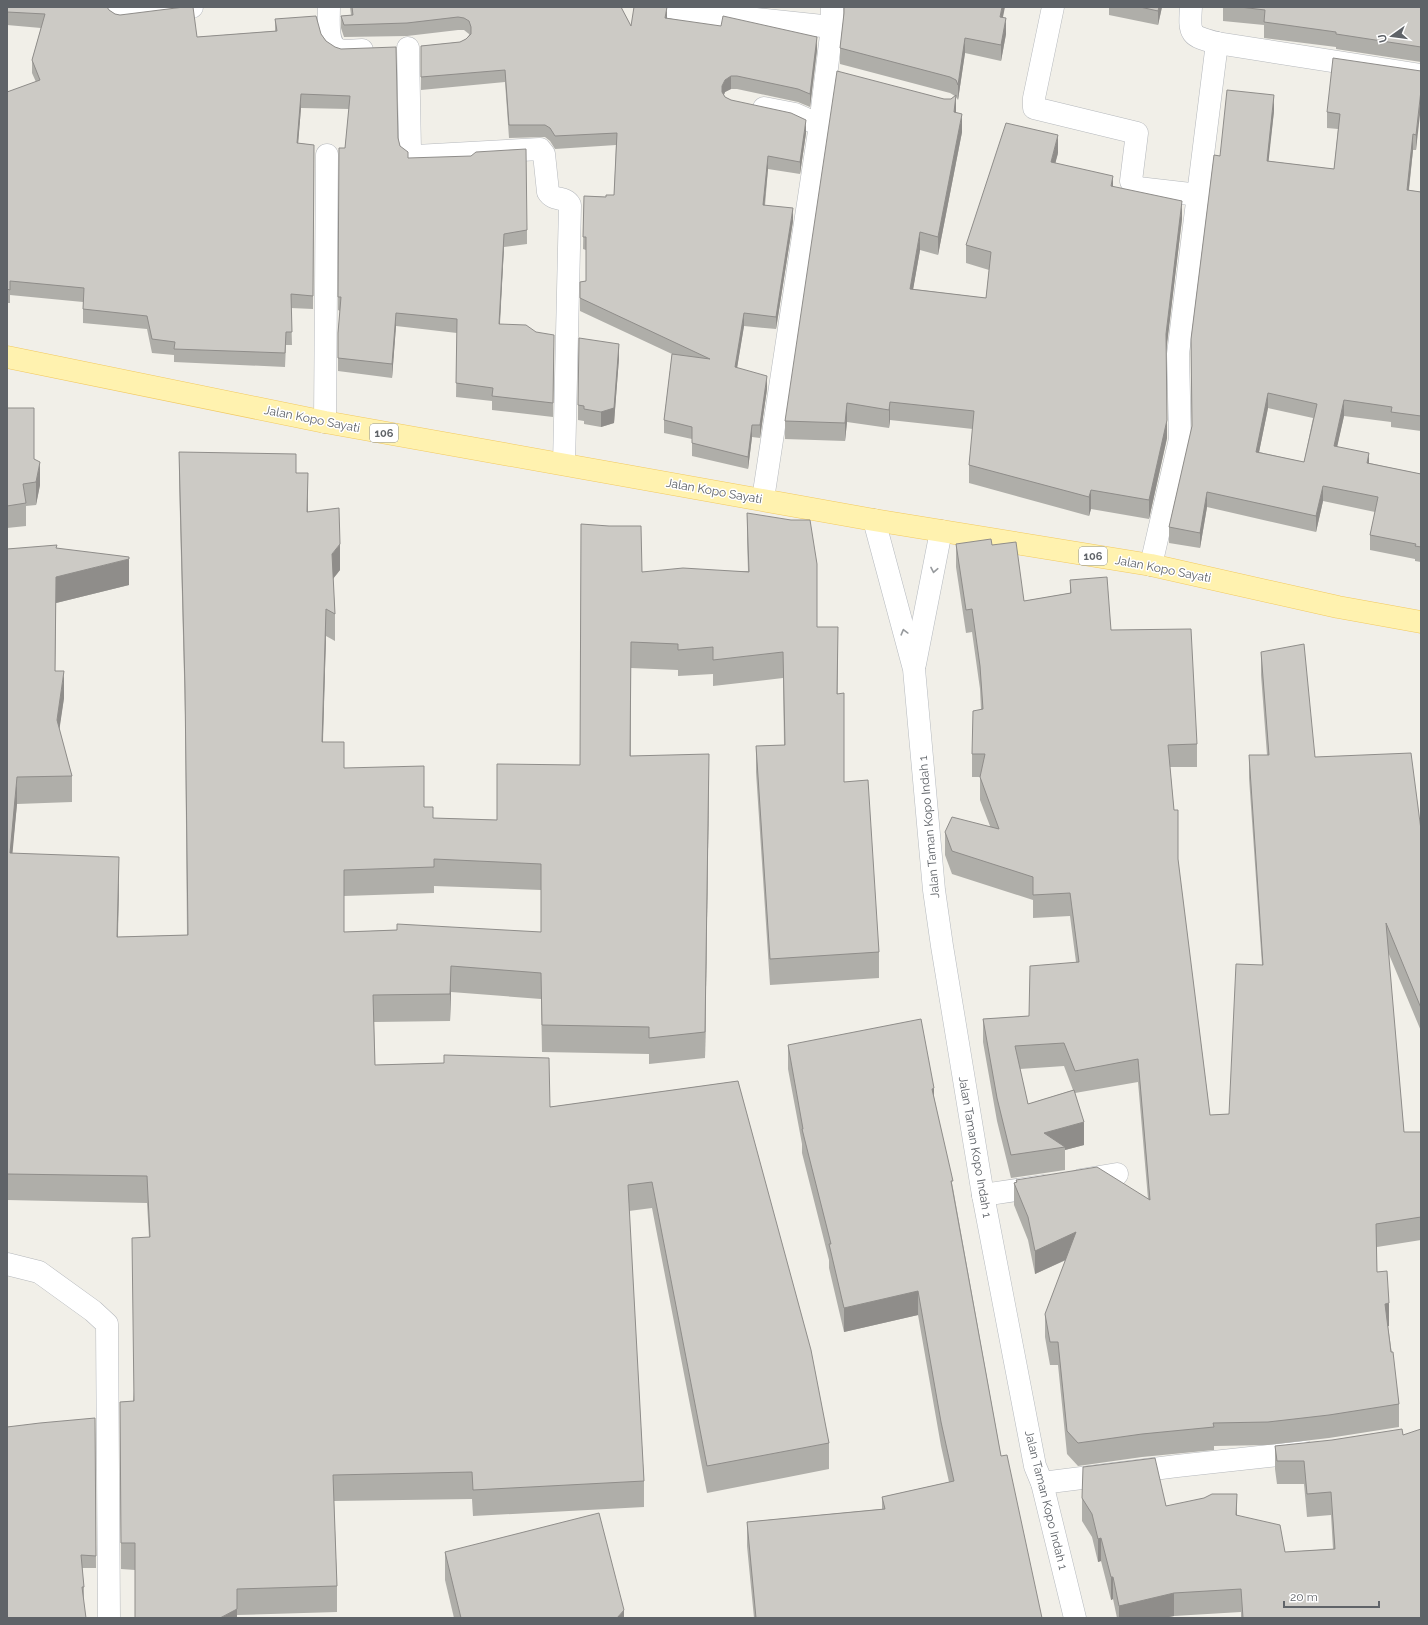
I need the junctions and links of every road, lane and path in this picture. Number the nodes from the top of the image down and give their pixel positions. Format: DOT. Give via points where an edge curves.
graph roads {
  1 [pos="112,7"];
  2 [pos="192,7"];
  3 [pos="329,7"];
  4 [pos="669,7"];
  5 [pos="1053,7"];
  6 [pos="1191,7"];
  7 [pos="832,17"];
  8 [pos="1217,43"];
  9 [pos="430,46"];
  10 [pos="408,48"];
  11 [pos="826,73"];
  12 [pos="1421,75"];
  13 [pos="849,79"];
  14 [pos="741,103"];
  15 [pos="820,125"];
  16 [pos="327,155"];
  17 [pos="1199,195"];
  18 [pos="7,357"];
  19 [pos="325,422"];
  20 [pos="564,464"];
  21 [pos="763,499"];
  22 [pos="874,520"];
  23 [pos="941,531"];
  24 [pos="1151,565"];
  25 [pos="1421,622"];
  26 [pos="914,669"];
  27 [pos="1117,1174"];
  28 [pos="983,1195"];
  29 [pos="7,1264"];
  30 [pos="1322,1450"];
  31 [pos="1042,1483"];
  32 [pos="109,1618"];
  33 [pos="1075,1618"];
  1 -- 2 [label="street" via="119,16"];
  3 -- 10 [label="street" via="330,41 335,48"];
  4 -- 7 [label="street" via="699,13"];
  5 -- 17 [label="street" via="1034,108 1137,133 1131,181 1138,188"];
  6 -- 8 [label="street" via="1192,31 1198,38"];
  7 -- 11 [label="street"];
  8 -- 12 [label="street"];
  8 -- 17 [label="street"];
  9 -- 10 [label="street"];
  10 -- 20 [label="street" via="410,151 416,156 540,149 544,154 548,192 554,197 564,199 570,205"];
  11 -- 13 [label="street"];
  11 -- 15 [label="street"];
  14 -- 15 [label="street" via="795,114"];
  15 -- 21 [label="street"];
  16 -- 19 [label="street"];
  17 -- 24 [label="street" via="1178,354 1180,439"];
  18 -- 19 [label="main road, Jalan Kopo Sayati / 106"];
  19 -- 20 [label="main road, Jalan Kopo Sayati / 106"];
  20 -- 21 [label="main road, Jalan Kopo Sayati / 106"];
  21 -- 22 [label="main road, Jalan Kopo Sayati / 106"];
  22 -- 23 [label="main road, Jalan Kopo Sayati / 106"];
  26 -- 22 [label="street, Jalan Taman Kopo Indah 1, one-way"];
  23 -- 24 [label="main road, Jalan Kopo Sayati / 106"];
  23 -- 26 [label="street, Jalan Taman Kopo Indah 1, one-way"];
  24 -- 25 [label="main road, Jalan Kopo Sayati / 106" via="1338,607"];
  26 -- 28 [label="street, Jalan Taman Kopo Indah 1" via="936,904"];
  27 -- 28 [label="street"];
  28 -- 31 [label="street, Jalan Taman Kopo Indah 1" via="1035,1466"];
  29 -- 32 [label="street" via="39,1272 107,1324"];
  30 -- 31 [label="street"];
  31 -- 33 [label="street, Jalan Taman Kopo Indah 1"];
}
